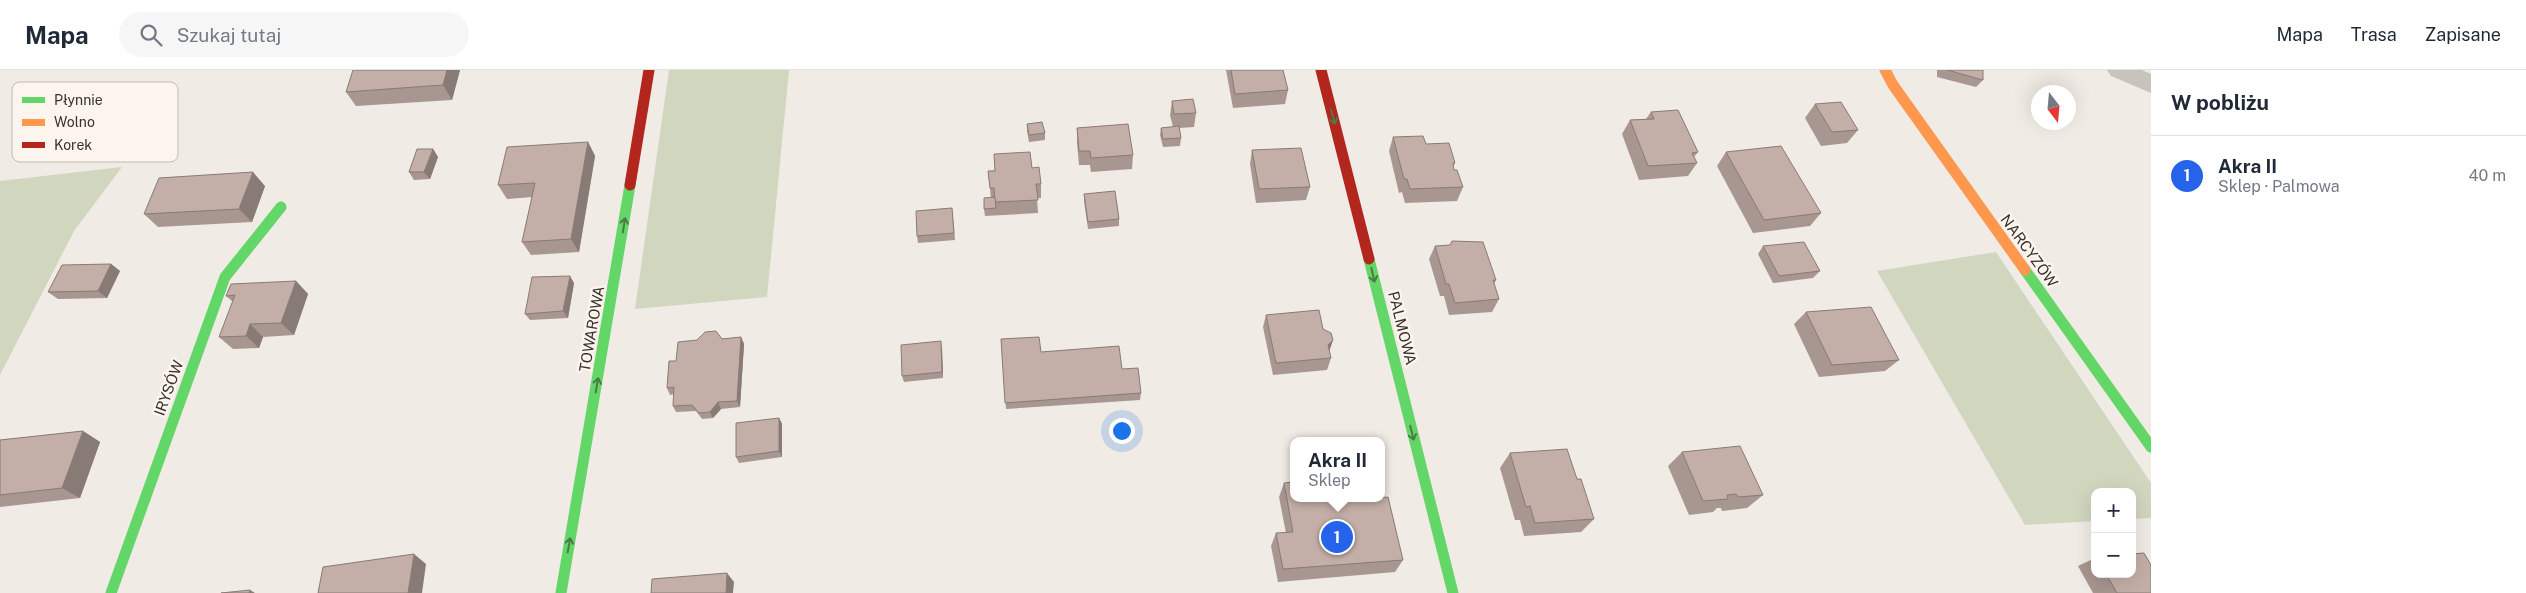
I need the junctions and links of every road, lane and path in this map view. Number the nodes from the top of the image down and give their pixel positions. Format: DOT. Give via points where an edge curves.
graph roads {
  1 [pos="649,70"];
  2 [pos="1321,70"];
  3 [pos="1885,70"];
  4 [pos="2119,70"];
  5 [pos="2151,84"];
  6 [pos="281,207"];
  7 [pos="2151,447"];
  8 [pos="111,593"];
  9 [pos="561,593"];
  10 [pos="1453,593"];
  9 -- 1 [label="street, TOWAROWA, one-way"];
  2 -- 10 [label="street, PALMOWA, one-way"];
  3 -- 7 [label="street, NARCYZÓW"];
  4 -- 5 [label="street"];
  6 -- 8 [label="street, IRYSÓW" via="225,277"];
}
